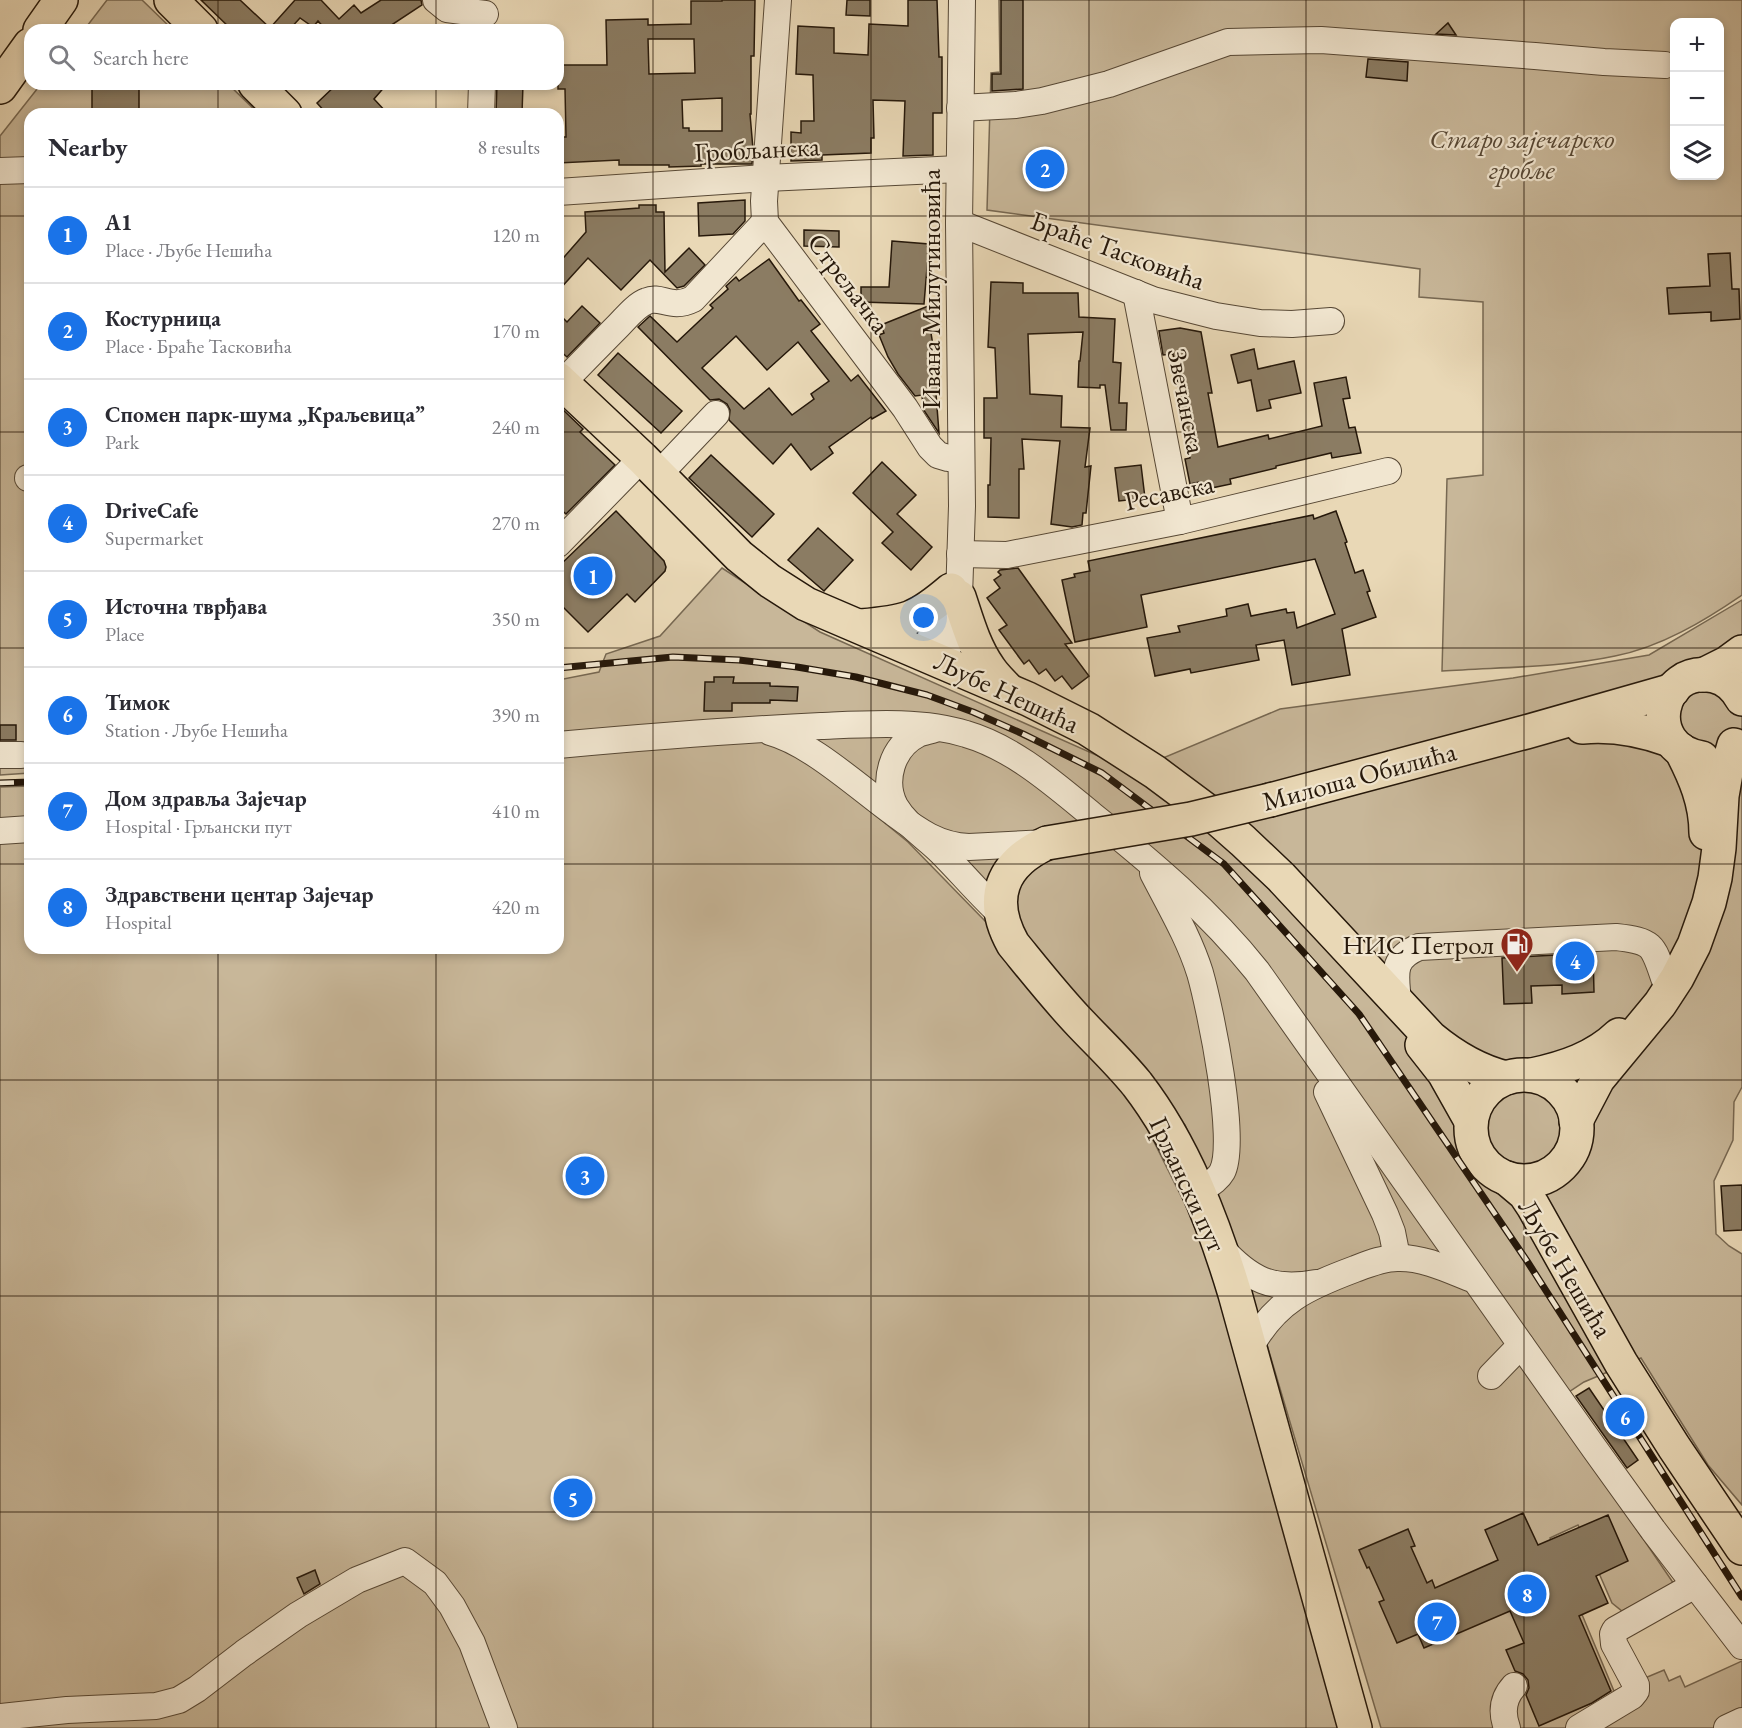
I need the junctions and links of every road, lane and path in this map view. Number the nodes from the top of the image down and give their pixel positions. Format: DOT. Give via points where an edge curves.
graph roads {
  1 [pos="61,0"];
  2 [pos="171,0"];
  3 [pos="436,0"];
  4 [pos="778,0"];
  5 [pos="962,0"];
  6 [pos="485,15"];
  7 [pos="44,24"];
  8 [pos="195,24"];
  9 [pos="24,53"];
  10 [pos="1665,65"];
  11 [pos="0,87"];
  12 [pos="261,90"];
  13 [pos="482,90"];
  14 [pos="279,108"];
  15 [pos="481,108"];
  16 [pos="960,108"];
  17 [pos="959,169"];
  18 [pos="24,170"];
  19 [pos="0,171"];
  20 [pos="766,178"];
  21 [pos="564,192"];
  22 [pos="765,222"];
  23 [pos="959,223"];
  24 [pos="1136,293"];
  25 [pos="1331,321"];
  26 [pos="564,377"];
  27 [pos="564,385"];
  28 [pos="716,414"];
  29 [pos="961,460"];
  30 [pos="650,467"];
  31 [pos="1388,471"];
  32 [pos="1180,521"];
  33 [pos="564,539"];
  34 [pos="957,580"];
  35 [pos="858,626"];
  36 [pos="1742,652"];
  37 [pos="934,658"];
  38 [pos="1703,675"];
  39 [pos="1672,690"];
  40 [pos="1009,691"];
  41 [pos="1742,699"];
  42 [pos="761,729"];
  43 [pos="939,729"];
  44 [pos="1526,732"];
  45 [pos="1738,739"];
  46 [pos="564,744"];
  47 [pos="1676,745"];
  48 [pos="1191,819"];
  49 [pos="913,827"];
  50 [pos="24,829"];
  51 [pos="0,831"];
  52 [pos="1047,843"];
  53 [pos="1146,860"];
  54 [pos="1002,915"];
  55 [pos="1333,934"];
  56 [pos="1664,978"];
  57 [pos="1398,1002"];
  58 [pos="1295,1027"];
  59 [pos="1519,1077"];
  60 [pos="1471,1121"];
  61 [pos="1576,1121"];
  62 [pos="1564,1162"];
  63 [pos="1506,1178"];
  64 [pos="1198,1192"];
  65 [pos="1220,1247"];
  66 [pos="1397,1257"];
  67 [pos="1475,1280"];
  68 [pos="1319,1283"];
  69 [pos="1521,1345"];
  70 [pos="1250,1348"];
  71 [pos="1621,1363"];
  72 [pos="1491,1376"];
  73 [pos="1742,1548"];
  74 [pos="1695,1585"];
  75 [pos="1742,1646"];
  76 [pos="1514,1686"];
  77 [pos="0,1717"];
  78 [pos="1742,1721"];
  79 [pos="1580,1722"];
  80 [pos="504,1728"];
  81 [pos="1355,1728"];
  82 [pos="1507,1728"];
  83 [pos="1727,1728"];
  1 -- 7 [label="main road"];
  2 -- 8 [label="main road"];
  3 -- 6 [label="street" via="447,9"];
  4 -- 20 [label="street"];
  5 -- 16 [label="street, Ивана Милутиновића"];
  9 -- 11 [label="main road"];
  10 -- 16 [label="street" via="1321,40 1228,42 1110,84 1016,105"];
  12 -- 14 [label="main road"];
  13 -- 15 [label="street"];
  16 -- 17 [label="street, Ивана Милутиновића"];
  17 -- 20 [label="street, Гробљанска"];
  17 -- 23 [label="street, Ивана Милутиновића"];
  18 -- 19 [label="street"];
  20 -- 21 [label="street, Гробљанска"];
  20 -- 22 [label="street"];
  22 -- 26 [label="street" via="693,299 676,304 647,300"];
  22 -- 29 [label="street, Стрељачка" via="930,447 938,455"];
  23 -- 24 [label="street, Браће Тасковића"];
  23 -- 29 [label="street, Ивана Милутиновића"];
  24 -- 25 [label="street, Браће Тасковића" via="1260,323"];
  24 -- 32 [label="street, Звечанска"];
  27 -- 30 [label="main road, Љубе Нешића"];
  28 -- 30 [label="street"];
  29 -- 34 [label="street, Ивана Милутиновића"];
  30 -- 33 [label="street"];
  30 -- 35 [label="main road, Љубе Нешића" via="739,556 770,581 806,603"];
  31 -- 32 [label="street, Ресавска"];
  32 -- 34 [label="street, Ресавска" via="1007,555"];
  34 -- 35 [label="main road" via="919,615 903,621"];
  34 -- 37 [label="street, Ивана Милутиновића" via="932,629 929,649"];
  34 -- 40 [label="main road" via="969,627 982,657"];
  35 -- 37 [label="main road, Љубе Нешића"];
  36 -- 38 [label="main road"];
  37 -- 40 [label="main road, Љубе Нешића"];
  38 -- 39 [label="main road, Милоша Обилића" via="1684,680"];
  38 -- 41 [label="main road" via="1726,681"];
  39 -- 44 [label="main road, Милоша Обилића"];
  39 -- 47 [label="main road" via="1665,701 1664,728"];
  40 -- 55 [label="main road, Љубе Нешића" via="1089,729 1173,784 1243,841"];
  42 -- 43 [label="street" via="880,724"];
  42 -- 46 [label="street"];
  42 -- 49 [label="street" via="793,740"];
  43 -- 49 [label="street" via="910,740 899,751 891,770 893,803"];
  43 -- 53 [label="street" via="976,737 1012,756 1063,791"];
  44 -- 47 [label="main road, Милоша Обилића" via="1618,726 1643,731"];
  44 -- 48 [label="main road, Милоша Обилића, bridge"];
  45 -- 47 [label="main road, Милоша Обилића" via="1725,752 1708,757 1691,756"];
  45 -- 61 [label="main road" via="1722,795 1719,848 1709,903 1694,945 1668,993 1598,1079"];
  47 -- 56 [label="main road" via="1693,772 1703,800 1705,847 1700,889 1689,926"];
  48 -- 52 [label="main road, Грљански пут, bridge"];
  49 -- 52 [label="street" via="938,842 958,847"];
  49 -- 54 [label="street"];
  50 -- 51 [label="street"];
  52 -- 54 [label="main road, Грљански пут" via="1022,857 1008,874 1001,892"];
  53 -- 58 [label="street" via="1235,944"];
  53 -- 64 [label="street" via="1187,939 1200,973 1216,1040 1226,1157 1222,1173"];
  54 -- 64 [label="main road, Грљански пут" via="1013,944 1146,1097"];
  55 -- 57 [label="main road"];
  55 -- 60 [label="main road" via="1444,1073"];
  56 -- 57 [label="street" via="1653,948 1635,939 1419,947 1399,960"];
  56 -- 59 [label="main road" via="1633,1022 1608,1046 1572,1065"];
  57 -- 59 [label="main road" via="1431,1038 1458,1058 1488,1074"];
  58 -- 66 [label="street" via="1385,1214"];
  58 -- 67 [label="street"];
  59 -- 60 [label="main road" via="1494,1084 1484,1093"];
  59 -- 61 [label="main road" via="1552,1083 1564,1093"];
  60 -- 63 [label="main road" via="1472,1140 1480,1158"];
  61 -- 62 [label="main road" via="1574,1146"];
  62 -- 63 [label="main road" via="1541,1178"];
  62 -- 71 [label="main road, Љубе Нешића" via="1557,1214 1561,1233"];
  63 -- 71 [label="main road, Љубе Нешића" via="1533,1206"];
  64 -- 65 [label="main road, Грљански пут"];
  65 -- 68 [label="street" via="1244,1271 1264,1281 1290,1286"];
  65 -- 70 [label="main road, Грљански пут"];
  66 -- 67 [label="street" via="1432,1263"];
  66 -- 68 [label="street"];
  67 -- 69 [label="street"];
  68 -- 70 [label="street" via="1271,1316"];
  69 -- 72 [label="street"];
  69 -- 74 [label="street"];
  70 -- 81 [label="main road, Грљански пут"];
  71 -- 73 [label="main road, Љубе Нешића"];
  74 -- 75 [label="street"];
  74 -- 79 [label="street" via="1615,1630 1613,1642 1636,1691"];
  76 -- 82 [label="street" via="1504,1703"];
  77 -- 80 [label="street" via="156,1706 179,1700 298,1615 357,1580 405,1561 435,1583 452,1606 472,1643"];
  78 -- 83 [label="street"];
}
